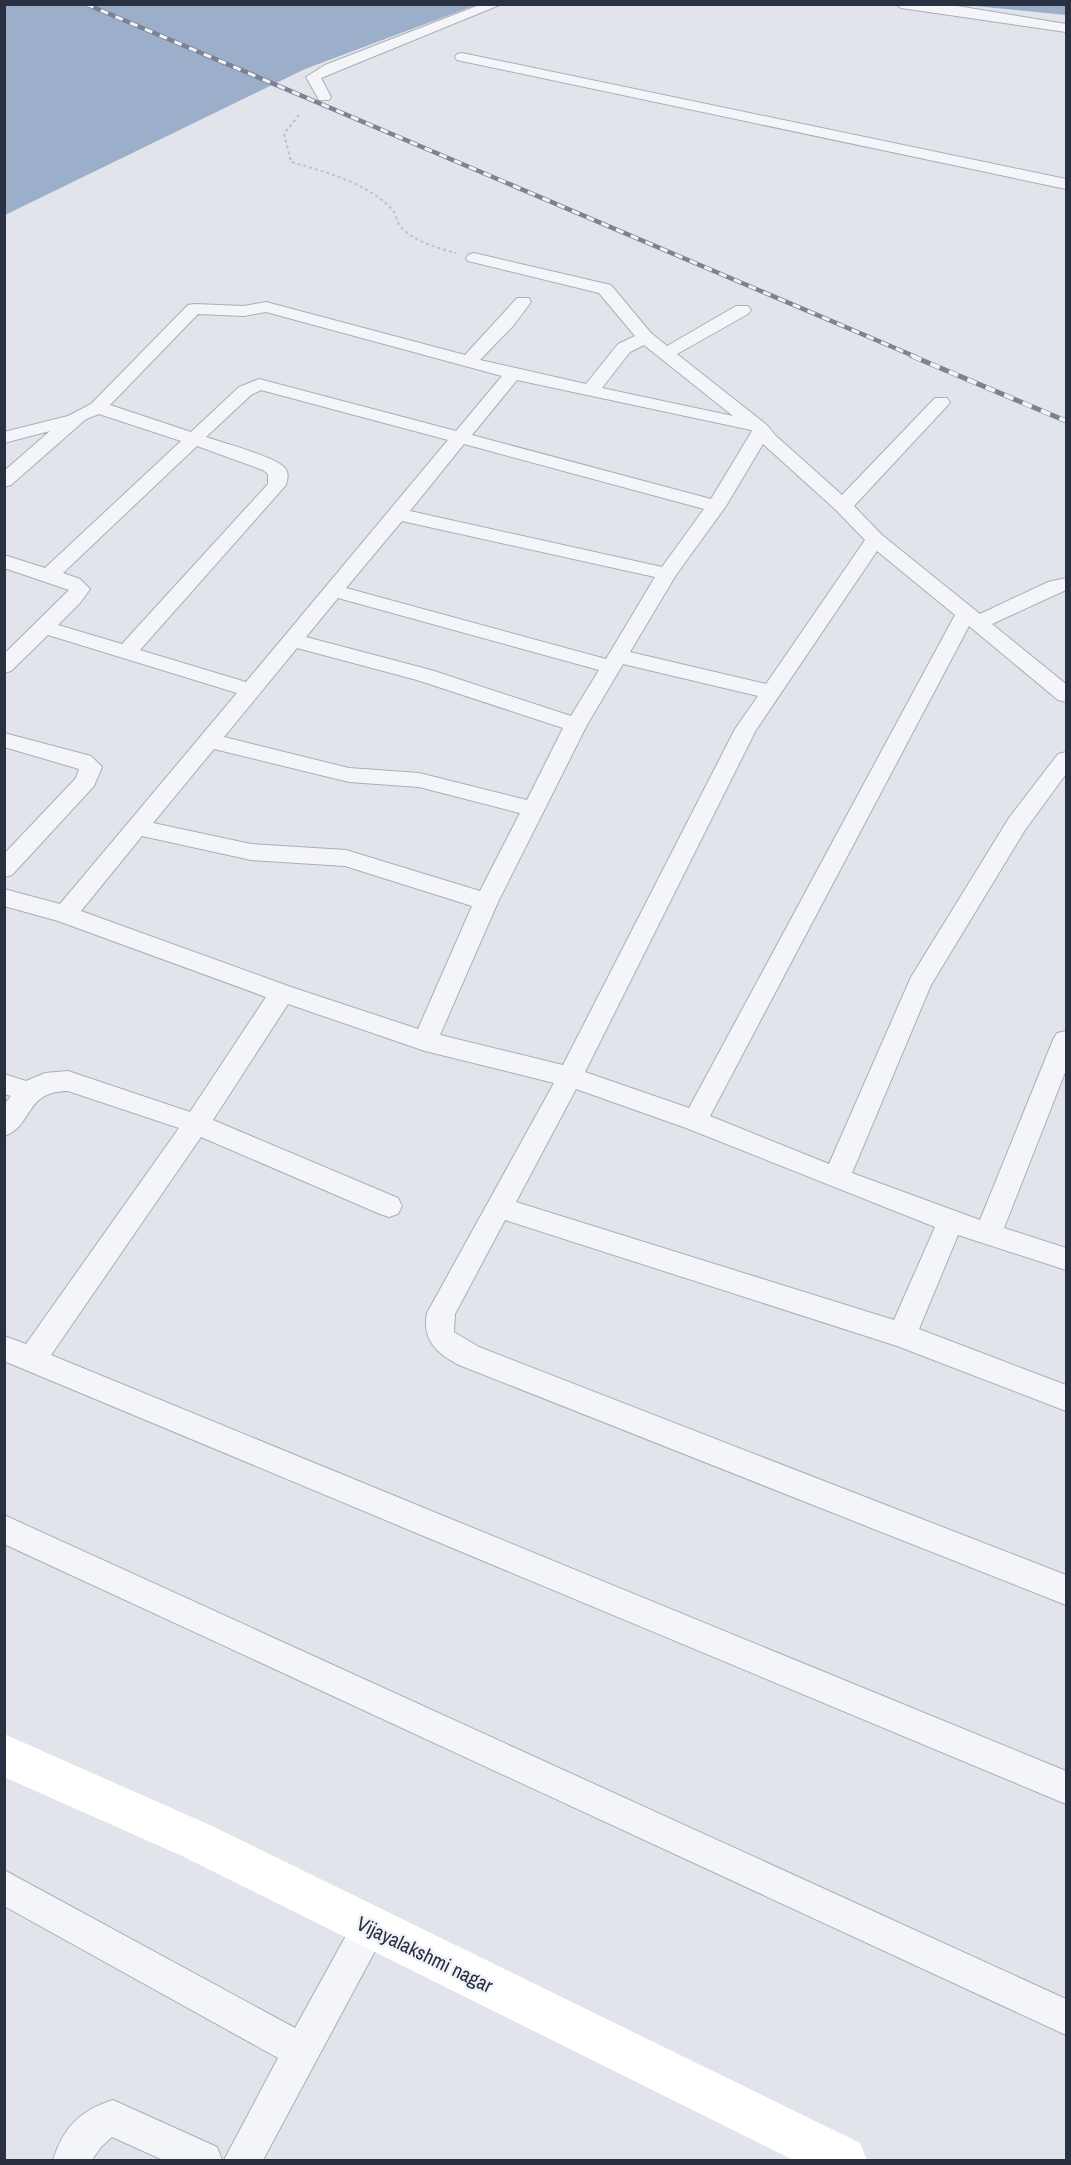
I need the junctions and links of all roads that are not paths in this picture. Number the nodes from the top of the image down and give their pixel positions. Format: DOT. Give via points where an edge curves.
graph roads {
  1 [pos="496,4"];
  2 [pos="901,4"];
  3 [pos="1066,28"];
  4 [pos="462,57"];
  5 [pos="324,97"];
  6 [pos="1066,184"];
  7 [pos="474,258"];
  8 [pos="523,302"];
  9 [pos="742,310"];
  10 [pos="645,338"];
  11 [pos="664,354"];
  12 [pos="468,362"];
  13 [pos="513,374"];
  14 [pos="591,390"];
  15 [pos="941,402"];
  16 [pos="97,408"];
  17 [pos="75,419"];
  18 [pos="758,428"];
  19 [pos="4,438"];
  20 [pos="459,439"];
  21 [pos="193,441"];
  22 [pos="7,476"];
  23 [pos="716,506"];
  24 [pos="843,506"];
  25 [pos="398,514"];
  26 [pos="875,539"];
  27 [pos="4,561"];
  28 [pos="667,574"];
  29 [pos="49,575"];
  30 [pos="1066,585"];
  31 [pos="334,591"];
  32 [pos="972,618"];
  33 [pos="43,627"];
  34 [pos="292,640"];
  35 [pos="126,652"];
  36 [pos="615,661"];
  37 [pos="4,666"];
  38 [pos="250,690"];
  39 [pos="771,692"];
  40 [pos="1066,695"];
  41 [pos="576,725"];
  42 [pos="4,740"];
  43 [pos="209,741"];
  44 [pos="1066,759"];
  45 [pos="534,809"];
  46 [pos="137,827"];
  47 [pos="4,869"];
  48 [pos="4,897"];
  49 [pos="486,902"];
  50 [pos="65,914"];
  51 [pos="282,993"];
  52 [pos="1066,1040"];
  53 [pos="425,1041"];
  54 [pos="570,1077"];
  55 [pos="16,1088"];
  56 [pos="695,1121"];
  57 [pos="196,1124"];
  58 [pos="4,1126"];
  59 [pos="837,1178"];
  60 [pos="389,1206"];
  61 [pos="498,1207"];
  62 [pos="951,1221"];
  63 [pos="980,1232"];
  64 [pos="1066,1259"];
  65 [pos="902,1335"];
  66 [pos="18,1353"];
  67 [pos="1066,1398"];
  68 [pos="4,1529"];
  69 [pos="1066,1590"];
  70 [pos="4,1755"];
  71 [pos="1066,1787"];
  72 [pos="4,1887"];
  73 [pos="370,1926"];
  74 [pos="1066,2017"];
  75 [pos="301,2051"];
  76 [pos="71,2160"];
  77 [pos="204,2160"];
  78 [pos="243,2160"];
  79 [pos="843,2160"];
  1 -- 5 [label="street" via="313,77"];
  2 -- 3 [label="street"];
  4 -- 6 [label="street"];
  7 -- 10 [label="street" via="605,289"];
  8 -- 12 [label="street"];
  9 -- 11 [label="street"];
  10 -- 11 [label="street"];
  10 -- 14 [label="street" via="624,348"];
  11 -- 18 [label="street"];
  12 -- 13 [label="street"];
  12 -- 16 [label="street" via="266,307 244,311 195,309"];
  13 -- 14 [label="street"];
  13 -- 20 [label="street"];
  14 -- 18 [label="street"];
  15 -- 24 [label="street"];
  16 -- 17 [label="street"];
  16 -- 21 [label="street"];
  17 -- 19 [label="street"];
  17 -- 22 [label="street"];
  18 -- 23 [label="street"];
  18 -- 24 [label="street"];
  20 -- 21 [label="street" via="259,384 245,391"];
  20 -- 23 [label="street"];
  20 -- 25 [label="street"];
  21 -- 29 [label="street"];
  21 -- 35 [label="street" via="270,466 277,471 277,485"];
  23 -- 28 [label="street"];
  24 -- 26 [label="street"];
  25 -- 28 [label="street"];
  25 -- 31 [label="street"];
  26 -- 32 [label="street"];
  26 -- 39 [label="street"];
  27 -- 29 [label="street"];
  28 -- 36 [label="street"];
  29 -- 33 [label="street" via="80,589"];
  30 -- 32 [label="street"];
  31 -- 34 [label="street"];
  31 -- 36 [label="street"];
  32 -- 40 [label="street"];
  32 -- 56 [label="street"];
  33 -- 35 [label="street"];
  33 -- 37 [label="street"];
  34 -- 38 [label="street"];
  34 -- 41 [label="street" via="424,675"];
  35 -- 38 [label="street"];
  36 -- 39 [label="street"];
  36 -- 41 [label="street"];
  38 -- 43 [label="street"];
  39 -- 54 [label="street" via="746,729"];
  41 -- 45 [label="street"];
  42 -- 47 [label="street" via="83,761 91,767 86,781"];
  43 -- 45 [label="street" via="349,775 418,780"];
  43 -- 46 [label="street"];
  44 -- 59 [label="street" via="1017,824 920,983"];
  45 -- 49 [label="street"];
  46 -- 49 [label="street" via="251,852 346,858"];
  46 -- 50 [label="street"];
  48 -- 50 [label="street"];
  49 -- 53 [label="street"];
  50 -- 51 [label="street"];
  51 -- 53 [label="street"];
  51 -- 57 [label="street"];
  52 -- 63 [label="street" via="992,1225"];
  53 -- 54 [label="street"];
  54 -- 56 [label="street"];
  54 -- 61 [label="street"];
  55 -- 57 [label="street" via="68,1080"];
  55 -- 58 [label="street"];
  56 -- 59 [label="street"];
  57 -- 60 [label="street"];
  57 -- 66 [label="street"];
  59 -- 62 [label="street"];
  61 -- 65 [label="street"];
  61 -- 69 [label="street" via="441,1313 437,1327 441,1339 470,1356"];
  62 -- 63 [label="street"];
  62 -- 65 [label="street"];
  63 -- 64 [label="street"];
  65 -- 67 [label="street"];
  66 -- 71 [label="street"];
  68 -- 74 [label="street"];
  70 -- 73 [label="street, Vijayalakshmi nagar" via="197,1841"];
  72 -- 75 [label="street"];
  73 -- 75 [label="street"];
  73 -- 79 [label="street, Vijayalakshmi nagar"];
  75 -- 78 [label="street"];
  76 -- 77 [label="street" via="99,2122 113,2118"];
}
